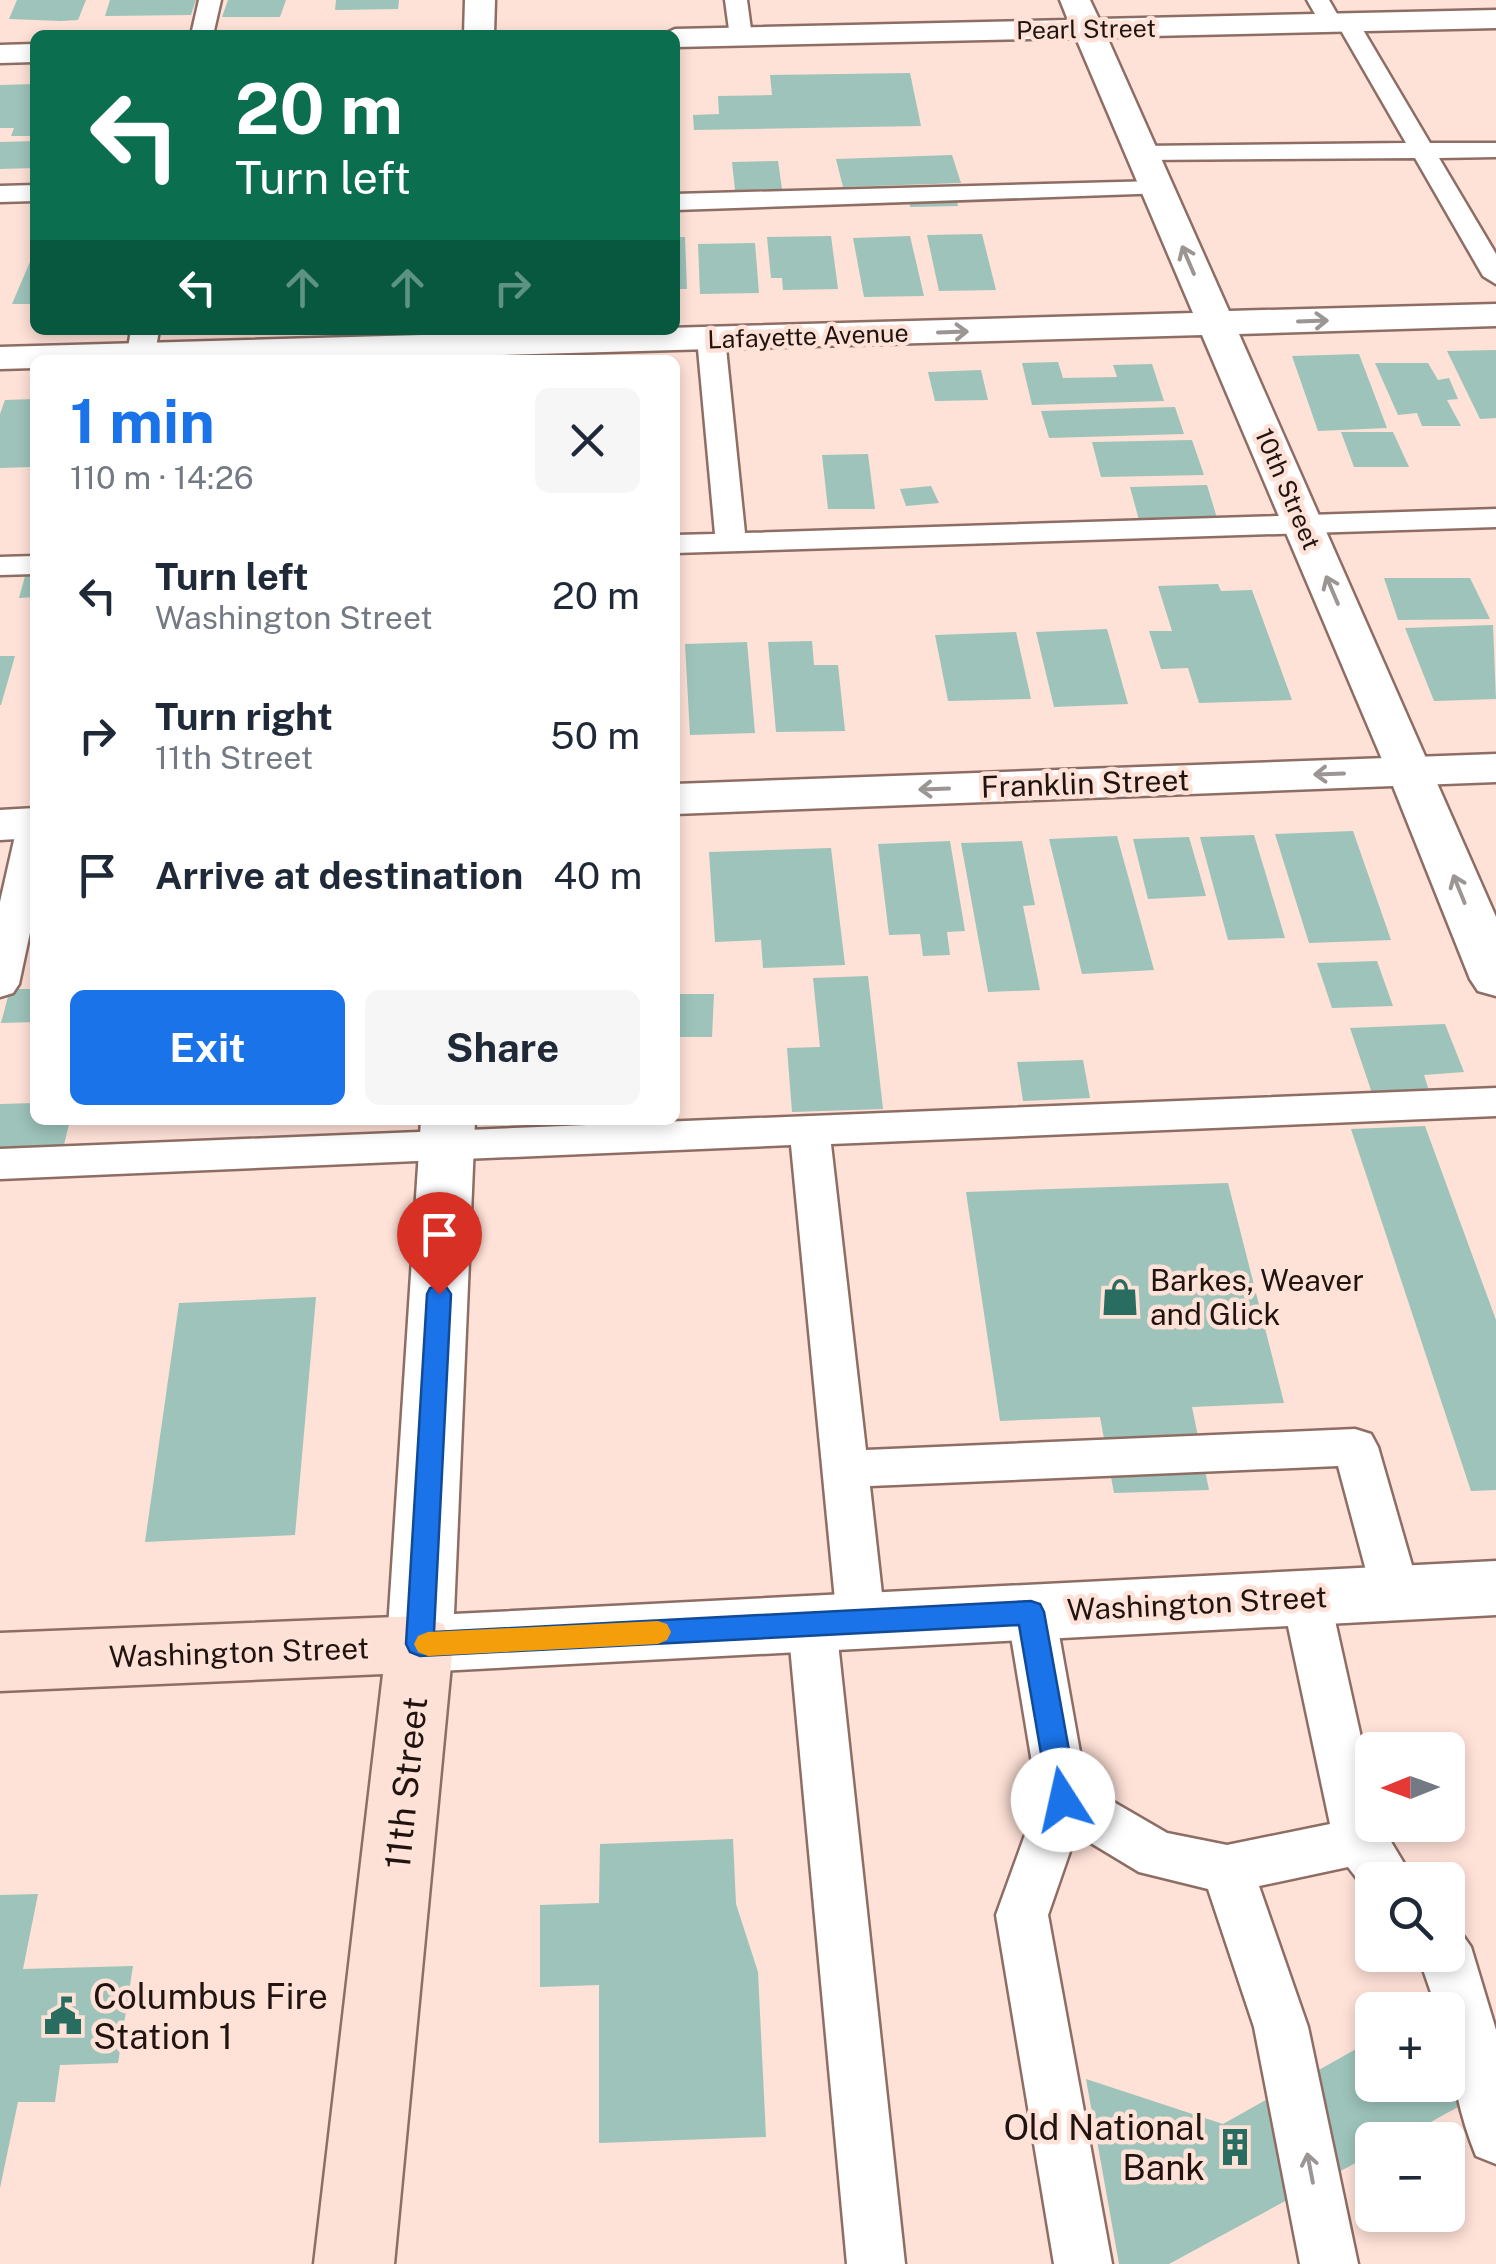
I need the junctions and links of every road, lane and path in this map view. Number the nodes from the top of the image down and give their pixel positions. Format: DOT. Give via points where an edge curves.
graph roads {
  1 [pos="210,0"];
  2 [pos="480,0"];
  3 [pos="736,0"];
  4 [pos="1082,15"];
  5 [pos="1332,15"];
  6 [pos="1496,19"];
  7 [pos="203,30"];
  8 [pos="479,30"];
  9 [pos="741,37"];
  10 [pos="680,38"];
  11 [pos="30,53"];
  12 [pos="0,54"];
  13 [pos="1422,149"];
  14 [pos="1496,150"];
  15 [pos="1149,170"];
  16 [pos="30,193"];
  17 [pos="0,194"];
  18 [pos="680,202"];
  19 [pos="1496,276"];
  20 [pos="1496,315"];
  21 [pos="1216,324"];
  22 [pos="710,338"];
  23 [pos="471,345"];
  24 [pos="142,348"];
  25 [pos="43,355"];
  26 [pos="30,356"];
  27 [pos="0,358"];
  28 [pos="1496,518"];
  29 [pos="1303,525"];
  30 [pos="731,542"];
  31 [pos="680,544"];
  32 [pos="30,565"];
  33 [pos="0,566"];
  34 [pos="1496,768"];
  35 [pos="1411,772"];
  36 [pos="680,799"];
  37 [pos="0,825"];
  38 [pos="30,825"];
  39 [pos="30,848"];
  40 [pos="1496,979"];
  41 [pos="0,984"];
  42 [pos="1496,1102"];
  43 [pos="810,1131"];
  44 [pos="447,1133"];
  45 [pos="0,1164"];
  46 [pos="845,1469"];
  47 [pos="1496,1588"];
  48 [pos="1396,1593"];
  49 [pos="1306,1598"];
  50 [pos="1031,1612"];
  51 [pos="837,1622"];
  52 [pos="420,1644"];
  53 [pos="0,1662"];
  54 [pos="1063,1800"];
  55 [pos="1374,1860"];
  56 [pos="1227,1868"];
  57 [pos="1454,1972"];
  58 [pos="1496,2136"];
  59 [pos="354,2264"];
  60 [pos="876,2264"];
  61 [pos="1083,2264"];
  62 [pos="1329,2264"];
  1 -- 7 [label="lane"];
  2 -- 8 [label="street"];
  3 -- 9 [label="lane"];
  4 -- 5 [label="street, Pearl Street"];
  4 -- 9 [label="street, Pearl Street"];
  4 -- 15 [label="street, 10th Street"];
  5 -- 6 [label="street, Pearl Street"];
  5 -- 13 [label="lane"];
  9 -- 10 [label="street, Pearl Street"];
  11 -- 12 [label="street"];
  13 -- 14 [label="lane"];
  13 -- 15 [label="lane"];
  13 -- 19 [label="lane"];
  15 -- 18 [label="lane"];
  21 -- 15 [label="street, 10th Street, one-way"];
  16 -- 17 [label="lane"];
  21 -- 20 [label="street, Lafayette Avenue, one-way"];
  22 -- 21 [label="street, Lafayette Avenue, one-way"];
  21 -- 29 [label="street, 10th Street"];
  22 -- 23 [label="street, Lafayette Avenue"];
  22 -- 30 [label="lane"];
  23 -- 24 [label="street, Lafayette Avenue"];
  24 -- 25 [label="street, Lafayette Avenue"];
  26 -- 27 [label="street, Lafayette Avenue"];
  28 -- 29 [label="lane"];
  29 -- 30 [label="lane"];
  35 -- 29 [label="street, 10th Street, one-way"];
  30 -- 31 [label="lane"];
  32 -- 33 [label="lane"];
  34 -- 35 [label="street, Franklin Street"];
  35 -- 36 [label="street, Franklin Street, one-way"];
  40 -- 35 [label="street, 10th Street, one-way"];
  37 -- 38 [label="street"];
  39 -- 41 [label="lane"];
  42 -- 43 [label="lane"];
  43 -- 44 [label="lane"];
  43 -- 46 [label="lane"];
  44 -- 45 [label="lane"];
  44 -- 52 [label="street, 11th Street"];
  46 -- 48 [label="lane" via="1355,1446"];
  46 -- 51 [label="lane"];
  47 -- 48 [label="street, Washington Street"];
  48 -- 49 [label="street, Washington Street"];
  49 -- 50 [label="street, Washington Street"];
  49 -- 55 [label="lane"];
  50 -- 51 [label="street, Washington Street"];
  50 -- 54 [label="lane"];
  51 -- 52 [label="street, Washington Street"];
  51 -- 60 [label="lane"];
  52 -- 53 [label="main road, Washington Street"];
  52 -- 59 [label="main road, 11th Street"];
  54 -- 56 [label="lane" via="1157,1855"];
  54 -- 61 [label="lane" via="1022,1915"];
  55 -- 56 [label="lane"];
  62 -- 56 [label="lane, one-way" via="1281,2027"];
  57 -- 58 [label="lane"];
}
